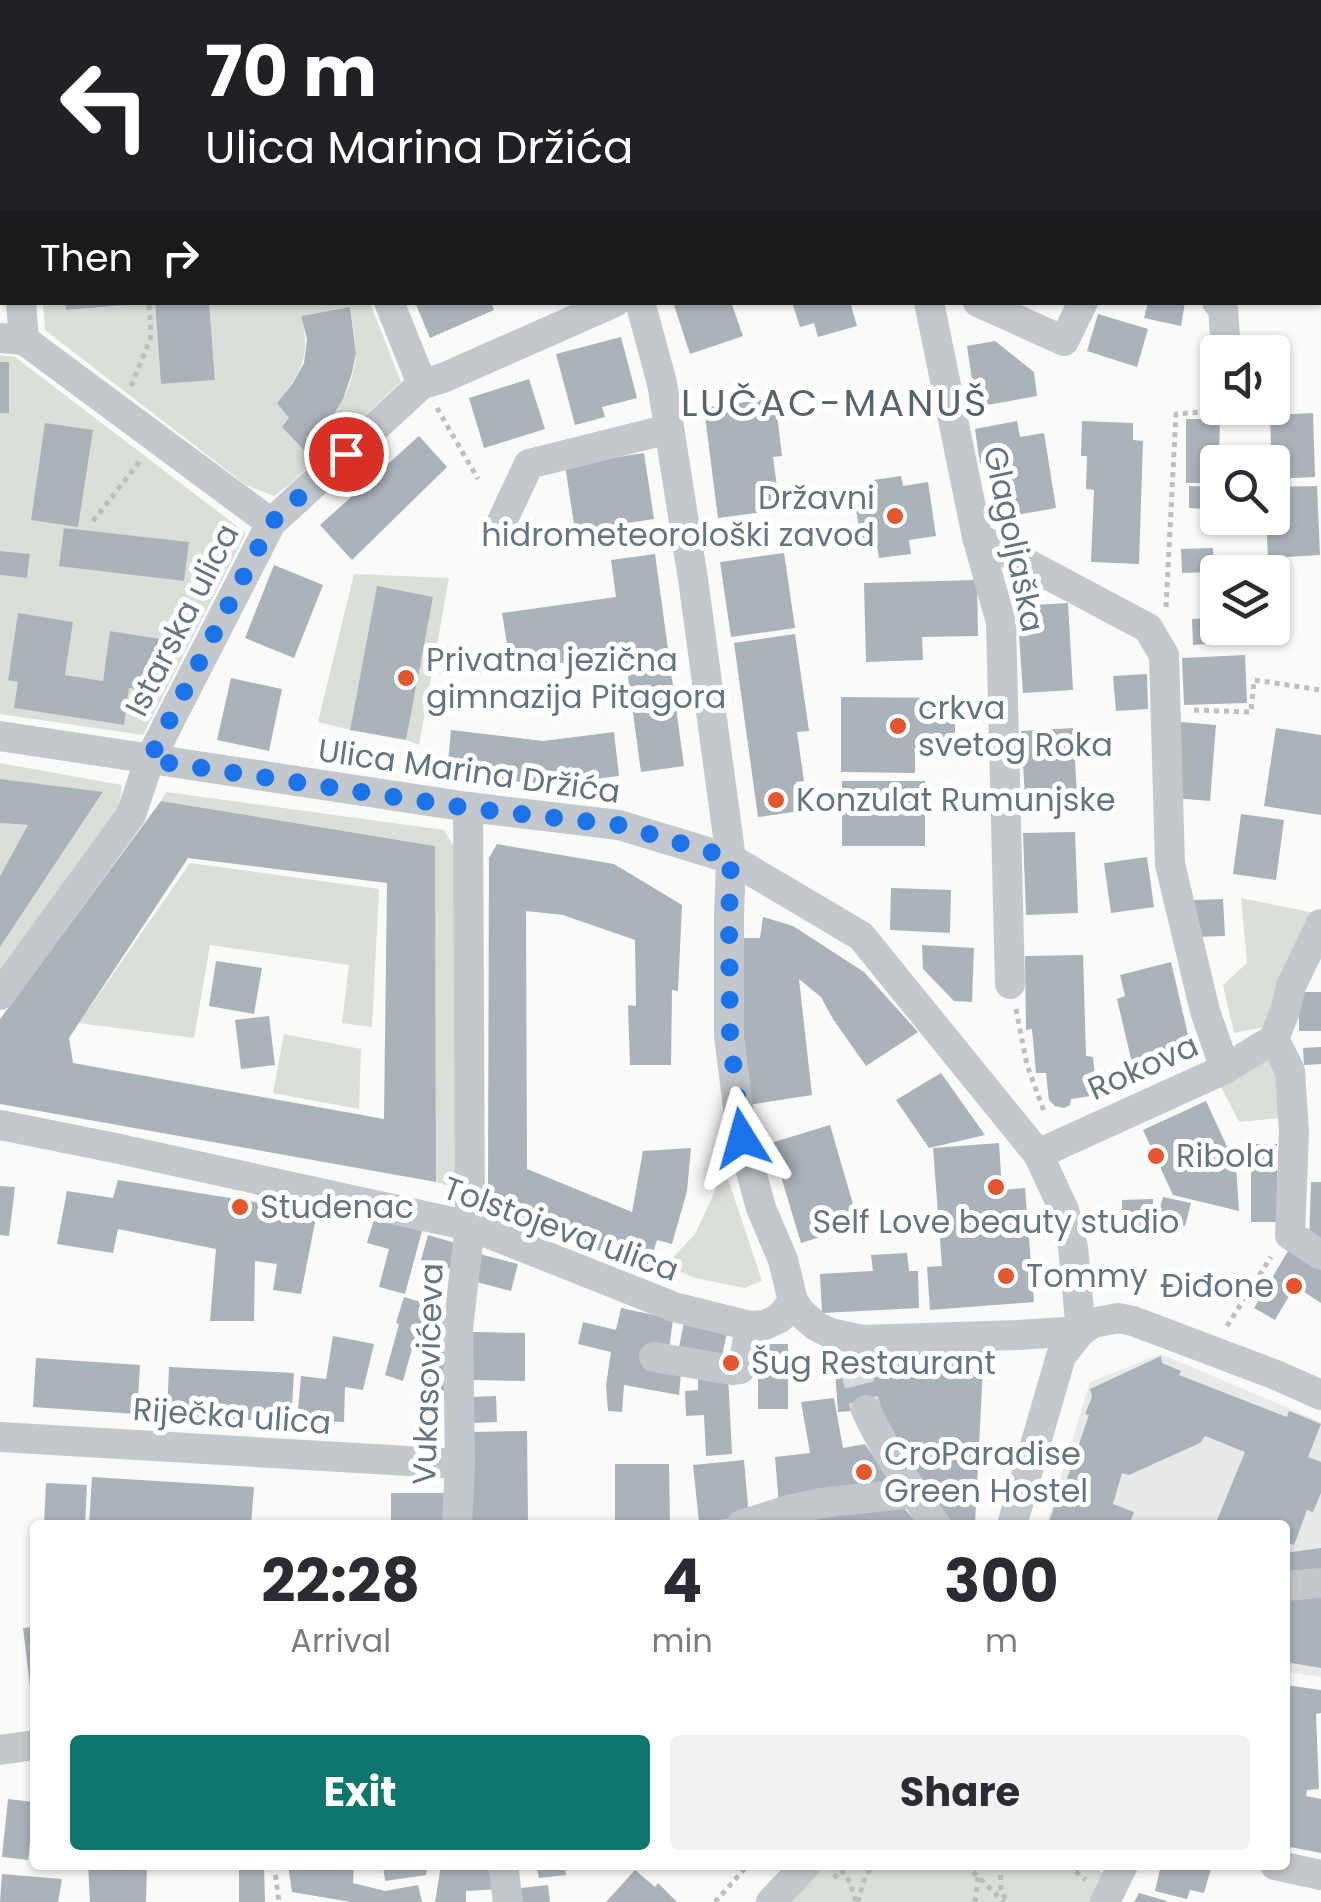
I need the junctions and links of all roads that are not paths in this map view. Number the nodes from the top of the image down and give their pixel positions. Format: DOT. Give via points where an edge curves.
graph roads {
  1 [pos="20,305"];
  2 [pos="390,305"];
  3 [pos="607,305"];
  4 [pos="641,305"];
  5 [pos="931,305"];
  6 [pos="985,305"];
  7 [pos="1082,305"];
  8 [pos="1222,305"];
  9 [pos="1225,335"];
  10 [pos="12,339"];
  11 [pos="422,384"];
  12 [pos="670,429"];
  13 [pos="271,523"];
  14 [pos="496,534"];
  15 [pos="977,536"];
  16 [pos="0,736"];
  17 [pos="149,760"];
  18 [pos="468,808"];
  19 [pos="731,858"];
  20 [pos="1321,924"];
  21 [pos="1010,984"];
  22 [pos="0,995"];
  23 [pos="1274,1038"];
  24 [pos="1225,1069"];
  25 [pos="0,1125"];
  26 [pos="1047,1149"];
  27 [pos="470,1226"];
  28 [pos="1321,1254"];
  29 [pos="793,1301"];
  30 [pos="750,1326"];
  31 [pos="1080,1331"];
  32 [pos="654,1357"];
  33 [pos="1321,1395"];
  34 [pos="866,1410"];
  35 [pos="0,1436"];
  36 [pos="460,1464"];
  37 [pos="913,1493"];
  38 [pos="456,1520"];
  39 [pos="757,1520"];
  40 [pos="932,1520"];
  41 [pos="1013,1520"];
  42 [pos="1321,1584"];
  43 [pos="1290,1586"];
  44 [pos="30,1746"];
  45 [pos="0,1750"];
  46 [pos="1290,1868"];
  47 [pos="504,1870"];
  48 [pos="801,1870"];
  49 [pos="1121,1870"];
  50 [pos="1321,1875"];
  51 [pos="508,1902"];
  52 [pos="771,1902"];
  53 [pos="1105,1902"];
  1 -- 10 [label="street"];
  2 -- 11 [label="street"];
  3 -- 11 [label="street, Istarska ulica"];
  4 -- 12 [label="street"];
  5 -- 15 [label="street, Glagoljaška"];
  6 -- 7 [label="street" via="1064,341"];
  8 -- 9 [label="street"];
  10 -- 13 [label="street"];
  11 -- 13 [label="street, Istarska ulica"];
  12 -- 14 [label="street" via="529,464"];
  12 -- 19 [label="street"];
  13 -- 17 [label="street, Istarska ulica"];
  15 -- 21 [label="street, Glagoljaška" via="1001,622"];
  15 -- 24 [label="street" via="1148,628 1164,654 1170,864"];
  16 -- 17 [label="street, Ulica Marina Držića"];
  17 -- 18 [label="street, Ulica Marina Držića"];
  17 -- 22 [label="street, Istarska ulica" via="132,815"];
  18 -- 19 [label="street, Ulica Marina Držića" via="619,825"];
  18 -- 27 [label="street, Vukasovićeva"];
  19 -- 26 [label="street, Ulica Marina Držića" via="861,936"];
  19 -- 29 [label="street" via="735,1087 750,1172"];
  20 -- 23 [label="street"];
  23 -- 24 [label="street, Rokova"];
  23 -- 28 [label="street" via="1290,1071 1294,1132 1282,1245"];
  24 -- 26 [label="street, Rokova"];
  25 -- 27 [label="street, Tolstojeva ulica"];
  26 -- 31 [label="street, Ulica Marina Držića" via="1073,1246"];
  27 -- 30 [label="street, Tolstojeva ulica" via="674,1307"];
  27 -- 36 [label="street, Vukasovićeva" via="458,1328"];
  29 -- 30 [label="street" via="780,1318"];
  29 -- 31 [label="street" via="816,1326 851,1347 862,1340"];
  30 -- 32 [label="street" via="740,1369"];
  31 -- 33 [label="street" via="1106,1319 1133,1321"];
  31 -- 41 [label="street" via="1054,1373"];
  34 -- 37 [label="street"];
  35 -- 36 [label="street, Riječka ulica"];
  36 -- 38 [label="street, Vukasovićeva"];
  37 -- 39 [label="street" via="821,1502"];
  37 -- 40 [label="street"];
  42 -- 43 [label="street"];
  44 -- 45 [label="street"];
  46 -- 50 [label="street"];
  47 -- 51 [label="street"];
  48 -- 52 [label="street"];
  49 -- 53 [label="street"];
}
